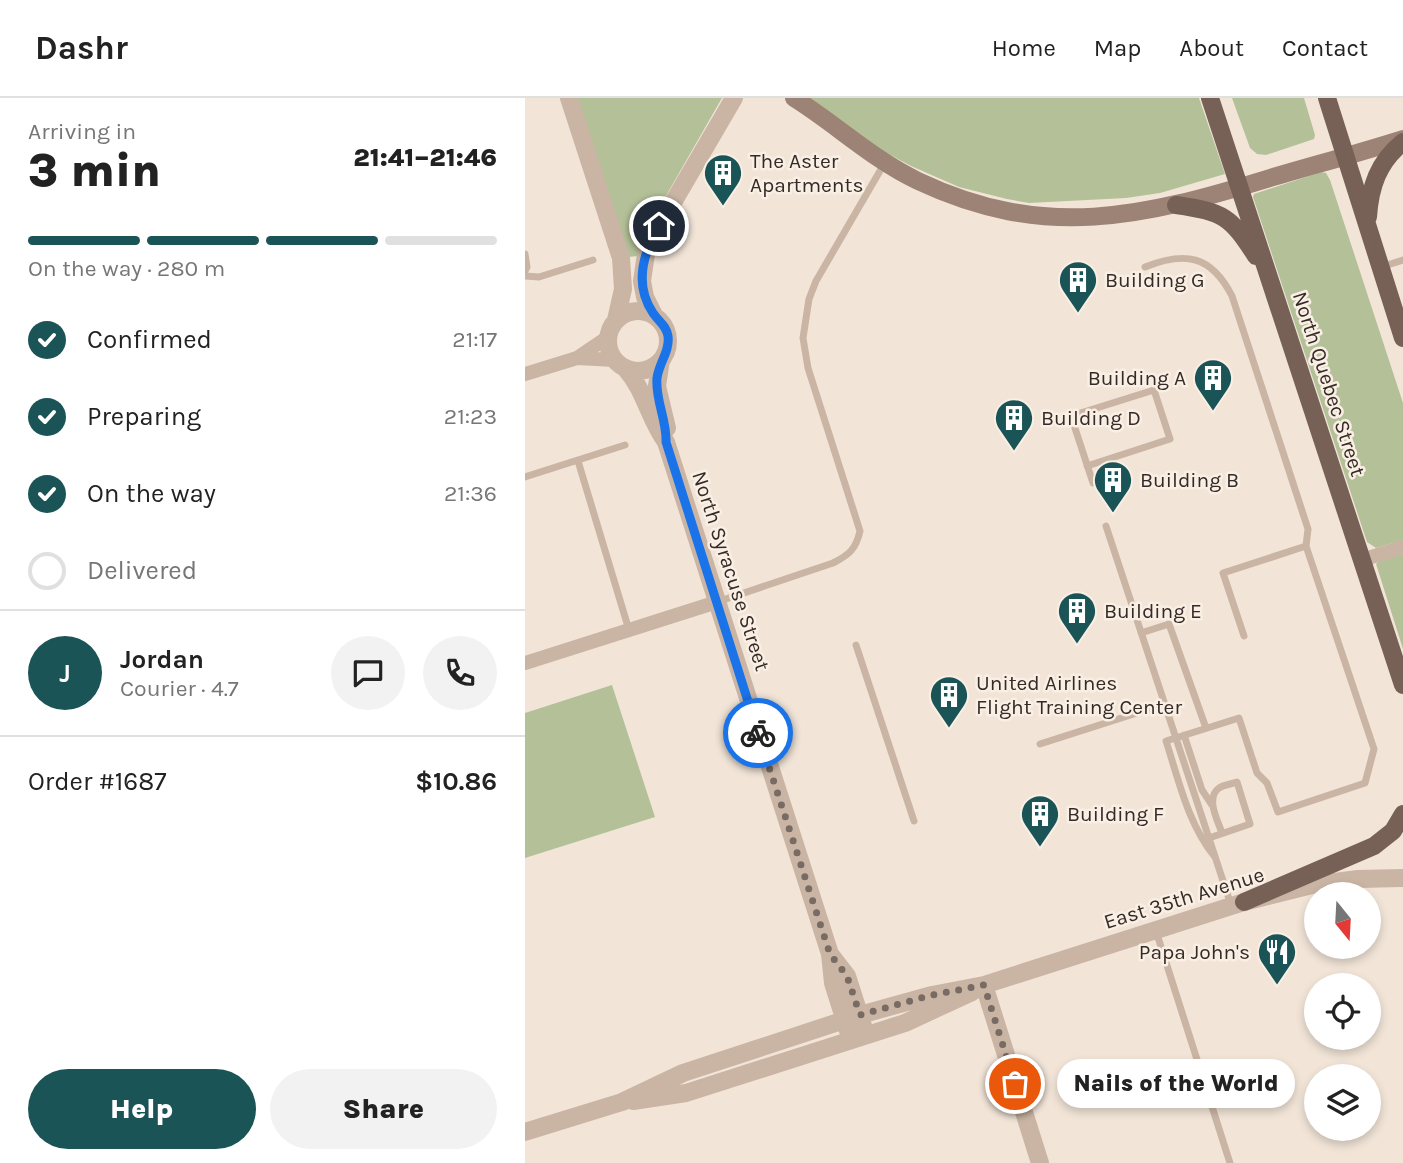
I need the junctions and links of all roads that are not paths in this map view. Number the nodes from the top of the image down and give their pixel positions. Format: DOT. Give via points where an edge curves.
graph roads {
  1 [pos="569,98"];
  2 [pos="734,98"];
  3 [pos="795,98"];
  4 [pos="1327,98"];
  5 [pos="1214,103"];
  6 [pos="1403,141"];
  7 [pos="1344,156"];
  8 [pos="884,164"];
  9 [pos="1240,187"];
  10 [pos="1176,205"];
  11 [pos="1367,224"];
  12 [pos="525,254"];
  13 [pos="593,260"];
  14 [pos="1403,260"];
  15 [pos="1145,267"];
  16 [pos="1380,267"];
  17 [pos="525,274"];
  18 [pos="1270,277"];
  19 [pos="654,315"];
  20 [pos="616,320"];
  21 [pos="608,337"];
  22 [pos="1403,338"];
  23 [pos="577,358"];
  24 [pos="661,360"];
  25 [pos="620,364"];
  26 [pos="528,374"];
  27 [pos="666,442"];
  28 [pos="625,445"];
  29 [pos="577,461"];
  30 [pos="1087,467"];
  31 [pos="525,477"];
  32 [pos="1093,483"];
  33 [pos="1107,526"];
  34 [pos="1306,546"];
  35 [pos="1403,547"];
  36 [pos="1362,560"];
  37 [pos="717,602"];
  38 [pos="629,630"];
  39 [pos="1141,633"];
  40 [pos="1244,636"];
  41 [pos="856,645"];
  42 [pos="525,663"];
  43 [pos="1403,685"];
  44 [pos="1165,704"];
  45 [pos="1206,728"];
  46 [pos="1180,736"];
  47 [pos="1040,744"];
  48 [pos="1212,804"];
  49 [pos="1403,814"];
  50 [pos="914,821"];
  51 [pos="1221,834"];
  52 [pos="1209,838"];
  53 [pos="1215,857"];
  54 [pos="1403,878"];
  55 [pos="1238,904"];
  56 [pos="1156,930"];
  57 [pos="984,985"];
  58 [pos="852,1018"];
  59 [pos="859,1038"];
  60 [pos="622,1102"];
  61 [pos="525,1132"];
  62 [pos="1040,1163"];
  63 [pos="1230,1163"];
  1 -- 20 [label="street" via="621,258 623,292"];
  2 -- 19 [label="street" via="647,247 642,281"];
  3 -- 8 [label="main road"];
  4 -- 7 [label="main road"];
  5 -- 9 [label="main road, North Quebec Street"];
  6 -- 7 [label="main road"];
  6 -- 11 [label="main road" via="1374,179"];
  7 -- 9 [label="main road"];
  7 -- 11 [label="main road"];
  8 -- 10 [label="main road" via="967,201 1043,217 1110,217"];
  8 -- 37 [label="lane" via="816,281 803,338 808,368 860,531 857,544 848,556 833,563"];
  9 -- 10 [label="main road"];
  9 -- 18 [label="main road, North Quebec Street"];
  10 -- 18 [label="main road" via="1228,218"];
  11 -- 16 [label="main road"];
  12 -- 17 [label="lane"];
  13 -- 17 [label="lane" via="539,277"];
  14 -- 16 [label="lane"];
  15 -- 34 [label="lane" via="1169,258 1185,258 1211,267 1224,280 1297,491 1308,529"];
  16 -- 22 [label="main road"];
  18 -- 36 [label="main road, North Quebec Street"];
  19 -- 20 [label="street" via="634,311"];
  19 -- 24 [label="street" via="669,341"];
  20 -- 21 [label="street"];
  21 -- 23 [label="street"];
  21 -- 25 [label="street" via="608,347"];
  23 -- 25 [label="street"];
  23 -- 26 [label="street"];
  24 -- 25 [label="street" via="645,370"];
  24 -- 27 [label="street, North Syracuse Street" via="657,386"];
  25 -- 27 [label="street, North Syracuse Street" via="641,390"];
  27 -- 37 [label="street, North Syracuse Street"];
  28 -- 29 [label="lane"];
  29 -- 31 [label="lane"];
  29 -- 38 [label="lane"];
  30 -- 30 [label="lane" via="1071,416 1154,390 1170,439"];
  30 -- 32 [label="lane"];
  33 -- 39 [label="lane"];
  34 -- 40 [label="lane" via="1223,573"];
  34 -- 45 [label="lane" via="1374,749 1365,783 1277,811 1267,783 1257,773 1239,718"];
  35 -- 36 [label="street"];
  36 -- 43 [label="main road, North Quebec Street"];
  37 -- 38 [label="street"];
  37 -- 58 [label="street, North Syracuse Street" via="830,954 847,976"];
  38 -- 42 [label="street"];
  39 -- 44 [label="lane"];
  39 -- 45 [label="lane" via="1169,624"];
  41 -- 50 [label="lane"];
  44 -- 46 [label="lane"];
  44 -- 47 [label="lane"];
  45 -- 46 [label="lane"];
  46 -- 48 [label="lane"];
  46 -- 52 [label="lane"];
  46 -- 53 [label="lane" via="1166,741 1194,825"];
  48 -- 51 [label="lane"];
  48 -- 51 [label="lane" via="1219,788 1237,782 1250,824"];
  49 -- 55 [label="main road" via="1393,831 1374,846"];
  51 -- 52 [label="lane"];
  52 -- 53 [label="lane"];
  53 -- 55 [label="lane"];
  54 -- 55 [label="street, East 35th Avenue" via="1312,885"];
  55 -- 56 [label="street, East 35th Avenue"];
  56 -- 57 [label="street, East 35th Avenue"];
  56 -- 63 [label="lane"];
  57 -- 58 [label="street, East 35th Avenue"];
  57 -- 59 [label="street, East 35th Avenue" via="917,1018"];
  57 -- 62 [label="street"];
  58 -- 59 [label="street, North Syracuse Street"];
  58 -- 60 [label="street, East 35th Avenue" via="683,1073"];
  59 -- 60 [label="street, East 35th Avenue" via="686,1093"];
  60 -- 61 [label="street, East 35th Avenue"];
}
